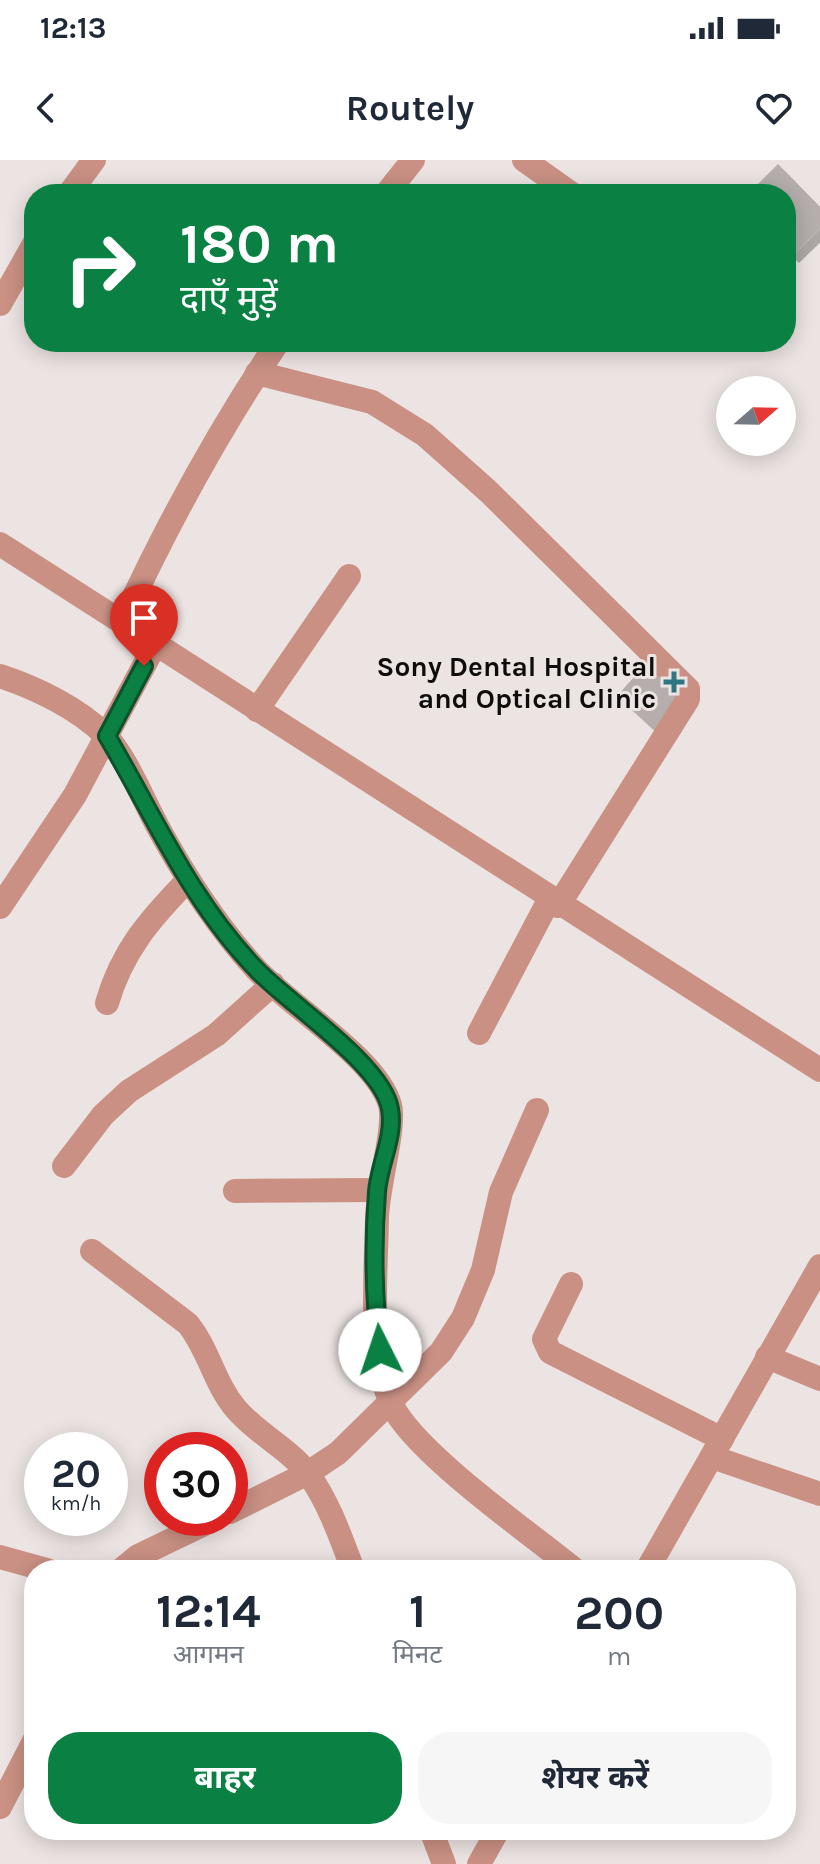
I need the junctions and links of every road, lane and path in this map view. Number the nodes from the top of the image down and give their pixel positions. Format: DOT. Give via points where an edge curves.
graph roads {
  1 [pos="94,160"];
  2 [pos="413,160"];
  3 [pos="524,160"];
  4 [pos="76,184"];
  5 [pos="394,184"];
  6 [pos="558,184"];
  7 [pos="24,262"];
  8 [pos="0,304"];
  9 [pos="271,352"];
  10 [pos="257,373"];
  11 [pos="0,544"];
  12 [pos="349,576"];
  13 [pos="122,622"];
  14 [pos="156,643"];
  15 [pos="0,676"];
  16 [pos="257,710"];
  17 [pos="107,736"];
  18 [pos="187,881"];
  19 [pos="554,903"];
  20 [pos="0,907"];
  21 [pos="273,984"];
  22 [pos="107,1003"];
  23 [pos="479,1033"];
  24 [pos="820,1070"];
  25 [pos="537,1110"];
  26 [pos="64,1166"];
  27 [pos="377,1190"];
  28 [pos="235,1191"];
  29 [pos="92,1251"];
  30 [pos="820,1266"];
  31 [pos="571,1284"];
  32 [pos="767,1357"];
  33 [pos="820,1379"];
  34 [pos="392,1404"];
  35 [pos="717,1448"];
  36 [pos="308,1473"];
  37 [pos="820,1494"];
  38 [pos="248,1503"];
  39 [pos="180,1536"];
  40 [pos="0,1557"];
  41 [pos="133,1560"];
  42 [pos="349,1560"];
  43 [pos="563,1560"];
  44 [pos="653,1560"];
  45 [pos="24,1564"];
  46 [pos="24,1759"];
  47 [pos="2,1799"];
  48 [pos="435,1840"];
  49 [pos="492,1840"];
  50 [pos="444,1864"];
  51 [pos="479,1864"];
  1 -- 4 [label="street"];
  2 -- 5 [label="street"];
  3 -- 6 [label="street"];
  7 -- 8 [label="street"];
  9 -- 10 [label="street"];
  10 -- 13 [label="street" via="159,542"];
  10 -- 19 [label="street" via="372,402 425,435 688,689 688,699"];
  11 -- 13 [label="street"];
  12 -- 16 [label="street"];
  13 -- 14 [label="street"];
  14 -- 16 [label="street"];
  14 -- 17 [label="street"];
  15 -- 17 [label="street" via="45,696"];
  16 -- 19 [label="street"];
  17 -- 18 [label="street"];
  17 -- 20 [label="street" via="44,845"];
  18 -- 21 [label="street" via="220,929"];
  18 -- 22 [label="street" via="132,942"];
  19 -- 23 [label="street"];
  19 -- 24 [label="street"];
  21 -- 26 [label="street" via="216,1035 129,1091"];
  21 -- 27 [label="street" via="381,1087 391,1126"];
  25 -- 34 [label="street" via="501,1192 483,1270 463,1318 441,1352"];
  27 -- 28 [label="street"];
  27 -- 34 [label="street" via="377,1328"];
  29 -- 36 [label="street" via="188,1324 235,1408"];
  30 -- 32 [label="street"];
  31 -- 35 [label="street" via="544,1339 550,1352"];
  32 -- 33 [label="street"];
  32 -- 35 [label="street"];
  34 -- 36 [label="street"];
  34 -- 43 [label="street" via="435,1456"];
  35 -- 37 [label="street"];
  35 -- 44 [label="street"];
  36 -- 38 [label="street"];
  36 -- 42 [label="street"];
  39 -- 41 [label="street"];
  40 -- 45 [label="street"];
  46 -- 47 [label="street"];
  48 -- 50 [label="street"];
  49 -- 51 [label="street"];
}
